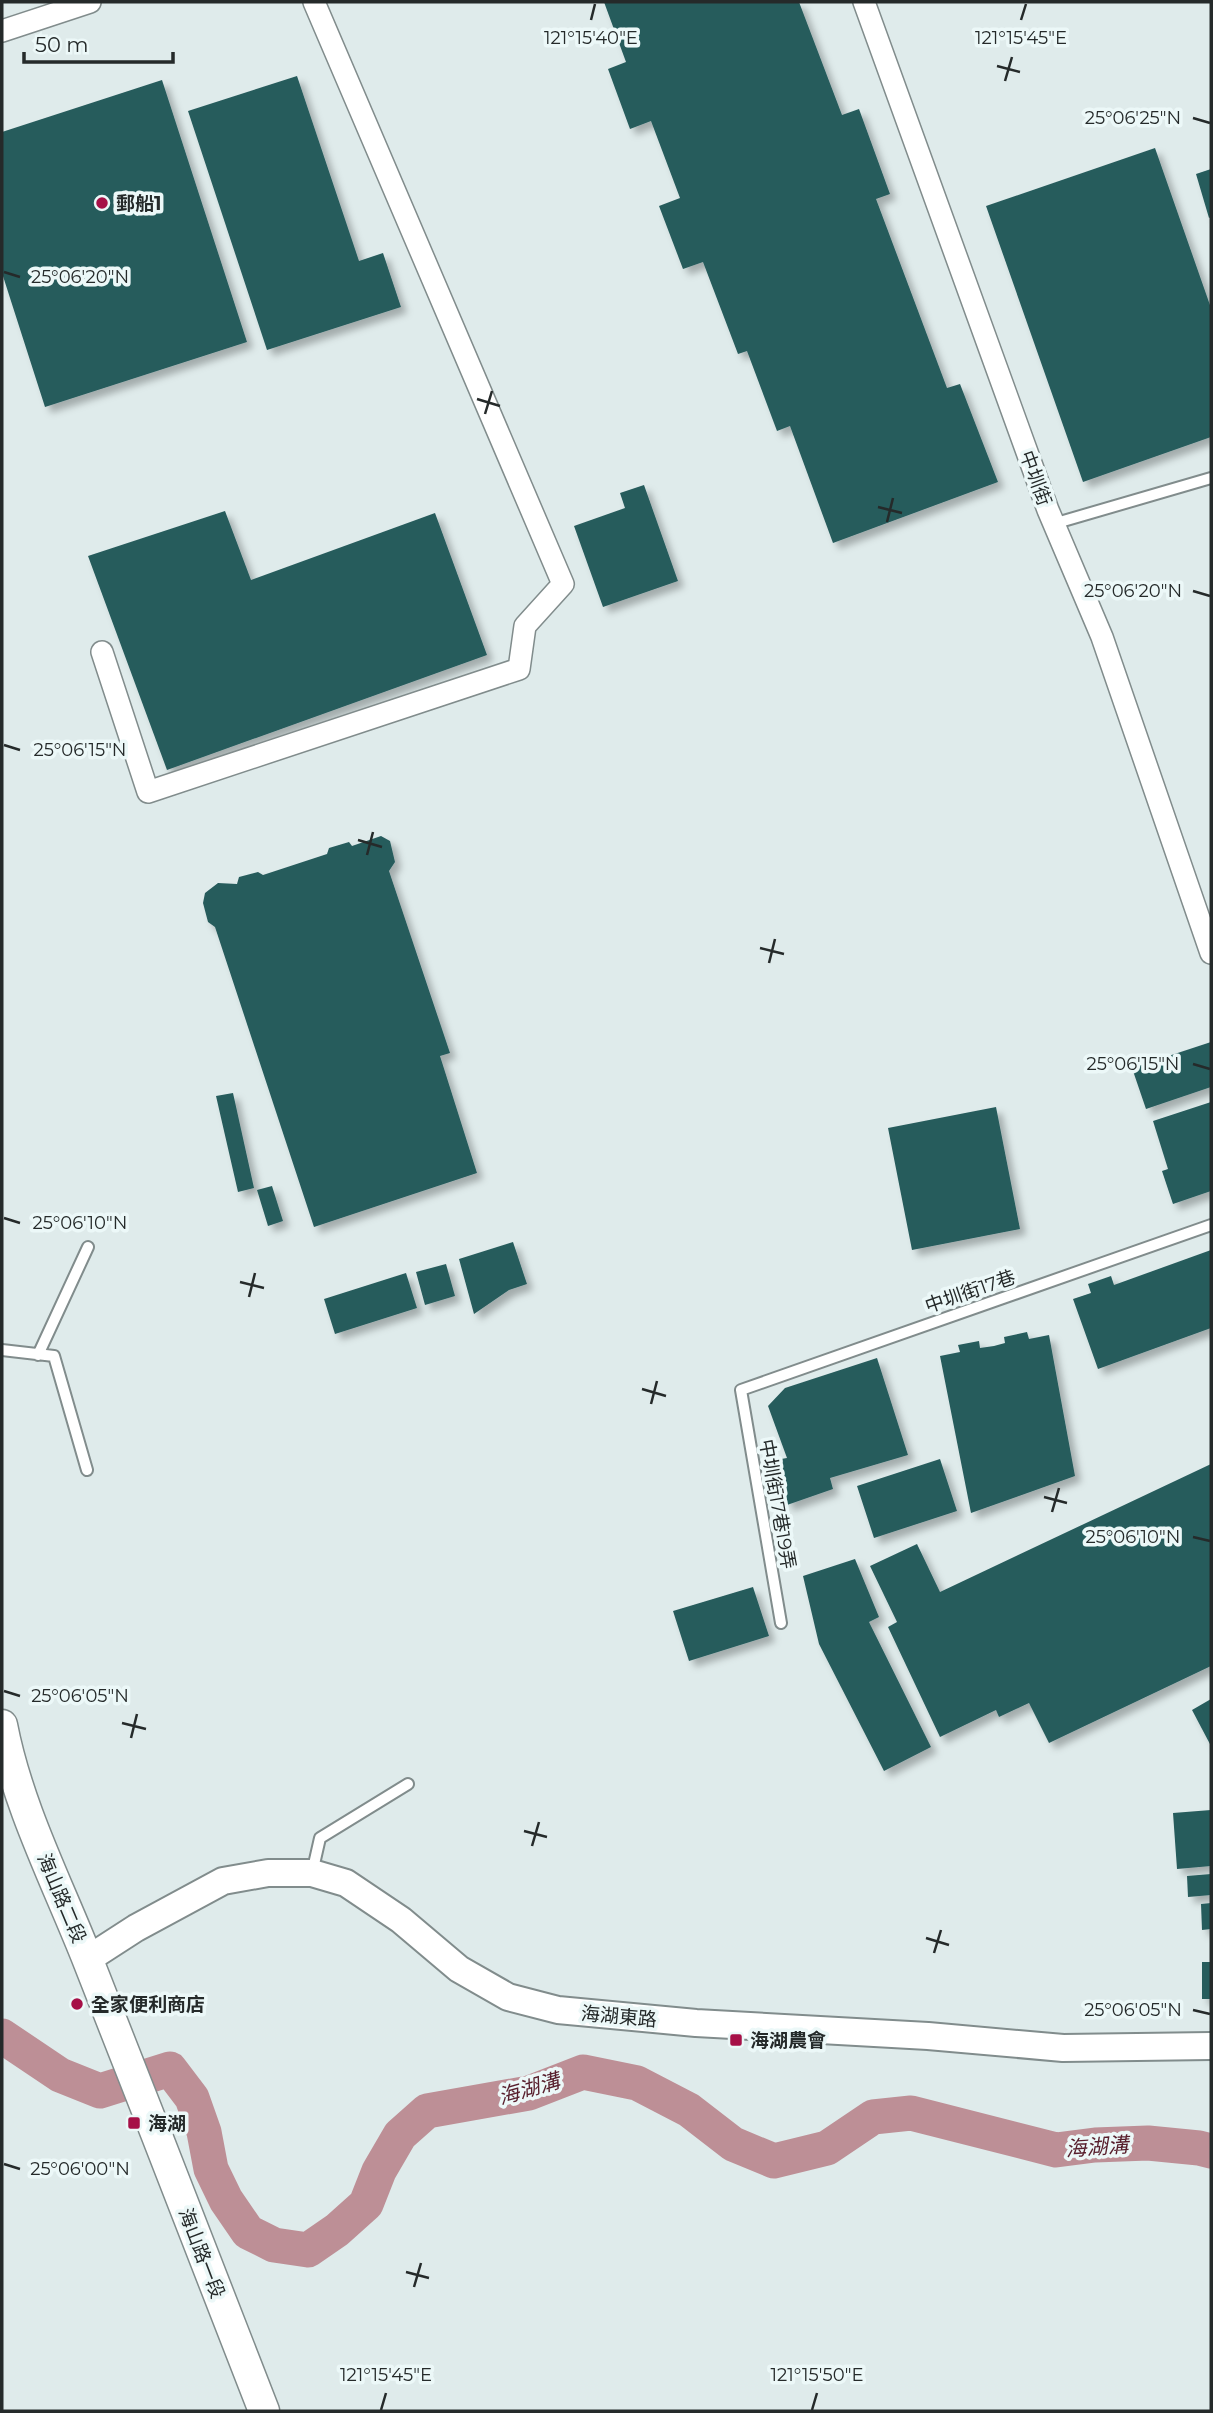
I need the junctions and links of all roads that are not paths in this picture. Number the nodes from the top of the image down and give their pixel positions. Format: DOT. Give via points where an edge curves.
graph roads {
  1 [pos="90,2"];
  2 [pos="314,2"];
  3 [pos="864,2"];
  4 [pos="2,31"];
  5 [pos="1211,478"];
  6 [pos="1053,524"];
  7 [pos="102,652"];
  8 [pos="1211,953"];
  9 [pos="1211,1225"];
  10 [pos="88,1247"];
  11 [pos="2,1350"];
  12 [pos="38,1355"];
  13 [pos="741,1390"];
  14 [pos="87,1470"];
  15 [pos="782,1623"];
  16 [pos="2,1725"];
  17 [pos="5,1761"];
  18 [pos="408,1784"];
  19 [pos="312,1872"];
  20 [pos="88,1959"];
  21 [pos="1211,2046"];
  22 [pos="135,2081"];
  23 [pos="264,2411"];
  1 -- 4 [label="street"];
  2 -- 7 [label="street" via="563,584 525,626 519,669 148,792"];
  3 -- 6 [label="street, 中圳街"];
  5 -- 6 [label="lane"];
  6 -- 8 [label="street, 中圳街" via="1102,637"];
  9 -- 13 [label="lane, 中圳街17巷"];
  10 -- 12 [label="lane"];
  11 -- 12 [label="lane"];
  12 -- 14 [label="lane" via="54,1356"];
  13 -- 15 [label="lane, 中圳街17巷19弄"];
  16 -- 17 [label="main road, 海山路二段"];
  17 -- 20 [label="main road, 海山路二段"];
  18 -- 19 [label="lane" via="320,1838"];
  19 -- 20 [label="street, 海湖東路" via="223,1881"];
  19 -- 21 [label="street, 海湖東路" via="346,1883 401,1920 460,1969 508,1997 558,2010 1063,2048"];
  20 -- 22 [label="main road, 海山路二段"];
  22 -- 23 [label="main road, 海山路一段"];
}
